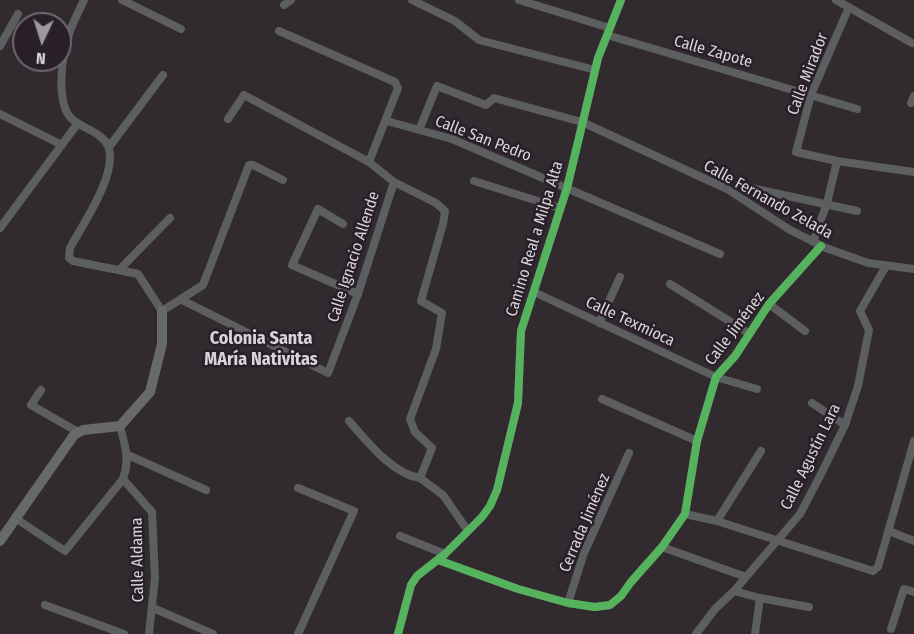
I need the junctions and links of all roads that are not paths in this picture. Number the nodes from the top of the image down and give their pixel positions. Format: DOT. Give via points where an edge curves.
graph roads {
  1 [pos="84,0"];
  2 [pos="122,0"];
  3 [pos="412,0"];
  4 [pos="519,0"];
  5 [pos="621,0"];
  6 [pos="836,0"];
  7 [pos="849,8"];
  8 [pos="12,25"];
  9 [pos="182,29"];
  10 [pos="279,31"];
  11 [pos="609,31"];
  12 [pos="912,43"];
  13 [pos="0,46"];
  14 [pos="595,70"];
  15 [pos="163,75"];
  16 [pos="811,95"];
  17 [pos="857,109"];
  18 [pos="0,114"];
  19 [pos="228,119"];
  20 [pos="387,120"];
  21 [pos="582,122"];
  22 [pos="78,123"];
  23 [pos="419,130"];
  24 [pos="62,145"];
  25 [pos="109,147"];
  26 [pos="837,161"];
  27 [pos="369,162"];
  28 [pos="914,172"];
  29 [pos="284,180"];
  30 [pos="394,182"];
  31 [pos="474,182"];
  32 [pos="567,188"];
  33 [pos="751,188"];
  34 [pos="826,203"];
  35 [pos="560,208"];
  36 [pos="857,211"];
  37 [pos="170,218"];
  38 [pos="343,224"];
  39 [pos="0,228"];
  40 [pos="817,244"];
  41 [pos="720,254"];
  42 [pos="886,266"];
  43 [pos="120,269"];
  44 [pos="914,269"];
  45 [pos="620,277"];
  46 [pos="670,284"];
  47 [pos="534,292"];
  48 [pos="358,294"];
  49 [pos="182,300"];
  50 [pos="769,304"];
  51 [pos="162,311"];
  52 [pos="599,322"];
  53 [pos="805,331"];
  54 [pos="750,334"];
  55 [pos="716,377"];
  56 [pos="758,389"];
  57 [pos="41,390"];
  58 [pos="603,399"];
  59 [pos="812,403"];
  60 [pos="349,422"];
  61 [pos="845,425"];
  62 [pos="120,426"];
  63 [pos="78,432"];
  64 [pos="697,441"];
  65 [pos="914,441"];
  66 [pos="761,452"];
  67 [pos="629,453"];
  68 [pos="128,455"];
  69 [pos="420,478"];
  70 [pos="123,479"];
  71 [pos="298,488"];
  72 [pos="206,490"];
  73 [pos="685,514"];
  74 [pos="15,518"];
  75 [pos="717,521"];
  76 [pos="468,531"];
  77 [pos="889,531"];
  78 [pos="400,536"];
  79 [pos="778,540"];
  80 [pos="0,541"];
  81 [pos="914,541"];
  82 [pos="662,547"];
  83 [pos="441,557"];
  84 [pos="746,577"];
  85 [pos="734,591"];
  86 [pos="914,592"];
  87 [pos="759,598"];
  88 [pos="568,603"];
  89 [pos="45,605"];
  90 [pos="809,607"];
  91 [pos="153,608"];
  92 [pos="891,629"];
  93 [pos="124,634"];
  94 [pos="149,634"];
  95 [pos="213,634"];
  96 [pos="298,634"];
  97 [pos="398,634"];
  98 [pos="696,634"];
  99 [pos="755,634"];
  1 -- 22 [label="street" via="68,36 62,75 64,107"];
  2 -- 9 [label="street"];
  3 -- 14 [label="street" via="455,21 478,40"];
  4 -- 11 [label="street, Calle Zapote"];
  5 -- 11 [label="street, Camino Real a Milpa Alta"];
  6 -- 7 [label="street"];
  7 -- 12 [label="street"];
  7 -- 16 [label="street, Calle Mirador"];
  8 -- 13 [label="street"];
  10 -- 20 [label="street" via="395,82 398,88"];
  11 -- 14 [label="street, Camino Real a Milpa Alta"];
  11 -- 16 [label="street, Calle Zapote"];
  14 -- 21 [label="street, Camino Real a Milpa Alta"];
  15 -- 25 [label="street"];
  16 -- 17 [label="street, Calle Zapote"];
  16 -- 26 [label="street, Calle Mirador" via="796,152"];
  18 -- 24 [label="street"];
  19 -- 27 [label="street" via="244,95"];
  20 -- 23 [label="street, Calle San Pedro"];
  20 -- 27 [label="street"];
  21 -- 23 [label="street, Calle Fernando Zelada" via="494,98 486,105 437,86"];
  21 -- 32 [label="street, Camino Real a Milpa Alta"];
  21 -- 40 [label="street, Calle Fernando Zelada" via="727,189"];
  22 -- 24 [label="street"];
  22 -- 25 [label="street" via="101,137"];
  23 -- 32 [label="street, Calle San Pedro" via="452,139"];
  24 -- 39 [label="street"];
  25 -- 43 [label="street" via="106,178 70,248 69,258"];
  26 -- 28 [label="street"];
  26 -- 34 [label="street, Calle Jiménez"];
  27 -- 30 [label="street"];
  29 -- 49 [label="street" via="249,165 203,285"];
  30 -- 48 [label="street, Calle Ignacio Allende"];
  30 -- 69 [label="street" via="445,211 422,301 442,313 436,349 410,419 416,432 432,448"];
  31 -- 35 [label="street"];
  32 -- 35 [label="street, Camino Real a Milpa Alta"];
  32 -- 41 [label="street, Calle San Pedro"];
  33 -- 34 [label="street"];
  34 -- 36 [label="street"];
  34 -- 40 [label="street, Calle Jiménez"];
  35 -- 47 [label="street, Camino Real a Milpa Alta"];
  37 -- 43 [label="street"];
  38 -- 48 [label="street" via="318,209 292,265"];
  40 -- 42 [label="street, Calle Fernando Zelada"];
  40 -- 50 [label="street, Calle Jiménez"];
  42 -- 44 [label="street, Calle Fernando Zelada"];
  42 -- 61 [label="street, Calle Agustín Lara" via="860,311 869,330 858,386"];
  43 -- 51 [label="street" via="138,274"];
  45 -- 52 [label="street"];
  46 -- 54 [label="street"];
  47 -- 52 [label="street, Calle Texmioca"];
  47 -- 76 [label="street, Camino Real a Milpa Alta" via="521,331 518,403 497,490 490,506"];
  48 -- 49 [label="street, Calle Ignacio Allende" via="328,374"];
  49 -- 51 [label="street"];
  50 -- 53 [label="street"];
  50 -- 54 [label="street, Calle Jiménez"];
  51 -- 62 [label="street" via="162,344 150,392"];
  52 -- 55 [label="street, Calle Texmioca"];
  54 -- 55 [label="street, Calle Jiménez"];
  55 -- 56 [label="street, Calle Texmioca"];
  55 -- 64 [label="street, Calle Jiménez"];
  57 -- 63 [label="street" via="31,405"];
  58 -- 64 [label="street"];
  59 -- 61 [label="street"];
  60 -- 69 [label="street" via="379,455 410,477"];
  61 -- 79 [label="street, Calle Agustín Lara" via="800,514"];
  62 -- 63 [label="street"];
  62 -- 68 [label="street"];
  63 -- 74 [label="street"];
  64 -- 73 [label="street, Calle Jiménez"];
  65 -- 77 [label="street"];
  66 -- 75 [label="street"];
  67 -- 88 [label="street, Cerrada Jiménez" via="584,553"];
  68 -- 70 [label="street"];
  68 -- 72 [label="street"];
  69 -- 76 [label="street" via="443,495"];
  70 -- 74 [label="street" via="65,551"];
  70 -- 91 [label="street, Calle Aldama" via="152,512"];
  71 -- 96 [label="street" via="354,511"];
  73 -- 75 [label="street"];
  73 -- 82 [label="street"];
  74 -- 80 [label="street"];
  75 -- 79 [label="street"];
  76 -- 83 [label="street, Camino Real a Milpa Alta"];
  77 -- 79 [label="street" via="878,567 873,571"];
  77 -- 81 [label="street"];
  78 -- 83 [label="street"];
  79 -- 84 [label="street, Calle Agustín Lara"];
  82 -- 84 [label="street"];
  82 -- 88 [label="street" via="610,605"];
  83 -- 88 [label="street" via="518,589"];
  83 -- 97 [label="street, Camino Real a Milpa Alta" via="411,585"];
  84 -- 85 [label="street, Calle Agustín Lara"];
  85 -- 87 [label="street"];
  85 -- 98 [label="street, Calle Agustín Lara"];
  86 -- 92 [label="street" via="904,589"];
  87 -- 90 [label="street"];
  87 -- 99 [label="street"];
  89 -- 93 [label="street"];
  91 -- 94 [label="street, Calle Aldama"];
  91 -- 95 [label="street"];
}
